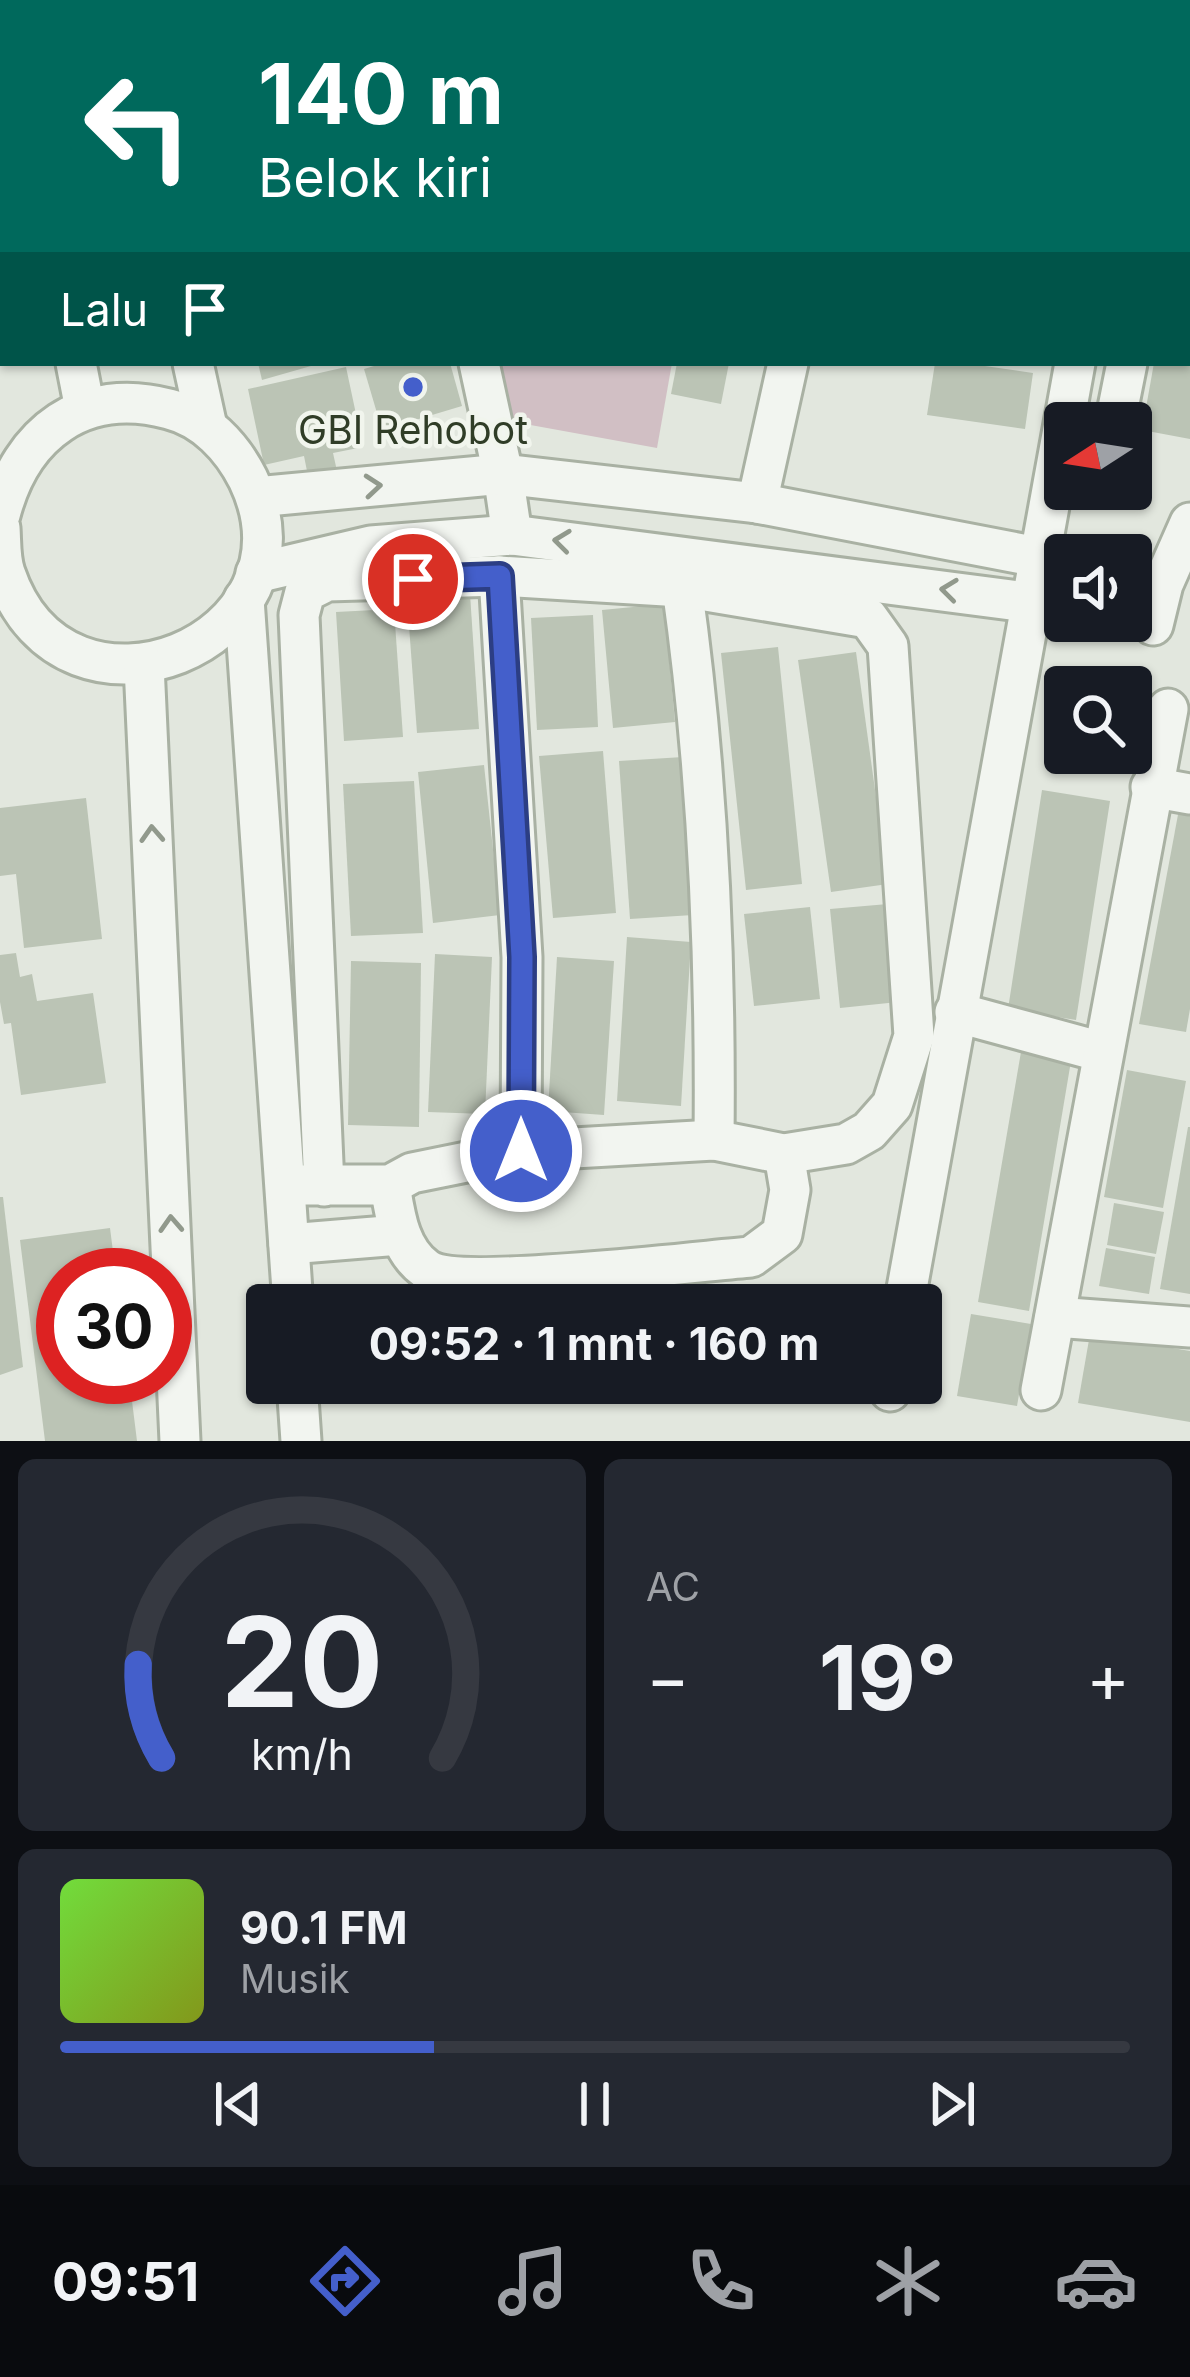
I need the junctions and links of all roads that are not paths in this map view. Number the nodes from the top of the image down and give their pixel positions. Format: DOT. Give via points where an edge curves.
graph roads {
  1 [pos="77,366"];
  2 [pos="194,366"];
  3 [pos="480,366"];
  4 [pos="787,366"];
  5 [pos="1075,366"];
  6 [pos="1126,366"];
  7 [pos="1119,402"];
  8 [pos="85,410"];
  9 [pos="207,427"];
  10 [pos="503,474"];
  11 [pos="256,496"];
  12 [pos="758,503"];
  13 [pos="0,515"];
  14 [pos="1190,523"];
  15 [pos="0,528"];
  16 [pos="1055,534"];
  17 [pos="512,535"];
  18 [pos="1044,558"];
  19 [pos="2,571"];
  20 [pos="500,576"];
  21 [pos="1161,583"];
  22 [pos="250,586"];
  23 [pos="682,587"];
  24 [pos="1044,602"];
  25 [pos="1044,621"];
  26 [pos="1158,626"];
  27 [pos="144,670"];
  28 [pos="247,672"];
  29 [pos="1168,709"];
  30 [pos="1151,787"];
  31 [pos="1190,794"];
  32 [pos="955,1012"];
  33 [pos="1102,1052"];
  34 [pos="714,1140"];
  35 [pos="521,1151"];
  36 [pos="784,1154"];
  37 [pos="305,1186"];
  38 [pos="390,1186"];
  39 [pos="399,1235"];
  40 [pos="289,1244"];
  41 [pos="292,1284"];
  42 [pos="908,1284"];
  43 [pos="1055,1317"];
  44 [pos="1190,1327"];
  45 [pos="1042,1390"];
  46 [pos="298,1404"];
  47 [pos="180,1441"];
  48 [pos="301,1441"];
  1 -- 8 [label="street"];
  2 -- 9 [label="street"];
  3 -- 10 [label="street"];
  4 -- 12 [label="street"];
  5 -- 16 [label="street"];
  6 -- 7 [label="street"];
  8 -- 9 [label="street" via="148,403"];
  8 -- 13 [label="street" via="52,426 27,452"];
  9 -- 11 [label="street" via="237,458"];
  11 -- 10 [label="street, one-way"];
  10 -- 12 [label="street"];
  10 -- 17 [label="street"];
  11 -- 22 [label="street" via="262,535"];
  12 -- 18 [label="street"];
  14 -- 21 [label="street"];
  15 -- 19 [label="street"];
  17 -- 22 [label="street" via="371,546"];
  24 -- 17 [label="street, one-way"];
  19 -- 27 [label="street" via="24,612 56,644"];
  20 -- 23 [label="street"];
  20 -- 35 [label="street" via="522,957"];
  20 -- 37 [label="street" via="327,581 305,592 299,615"];
  21 -- 26 [label="street"];
  22 -- 27 [label="street" via="219,632"];
  22 -- 28 [label="street"];
  23 -- 34 [label="street" via="716,971"];
  23 -- 36 [label="street" via="868,618 888,646 914,1036 892,1105 868,1132 846,1144"];
  25 -- 32 [label="street"];
  27 -- 28 [label="street"];
  47 -- 27 [label="street, one-way"];
  28 -- 37 [label="street"];
  29 -- 30 [label="street"];
  30 -- 31 [label="street"];
  30 -- 33 [label="street"];
  32 -- 33 [label="street"];
  32 -- 42 [label="street"];
  33 -- 43 [label="street"];
  34 -- 35 [label="street"];
  34 -- 36 [label="street"];
  35 -- 38 [label="street"];
  36 -- 39 [label="street" via="790,1190 782,1234 751,1257 513,1277 441,1274 426,1269"];
  37 -- 38 [label="street"];
  37 -- 40 [label="street"];
  38 -- 39 [label="street"];
  39 -- 40 [label="street"];
  40 -- 41 [label="street"];
  43 -- 44 [label="street"];
  43 -- 45 [label="street"];
  46 -- 48 [label="street"];
}
